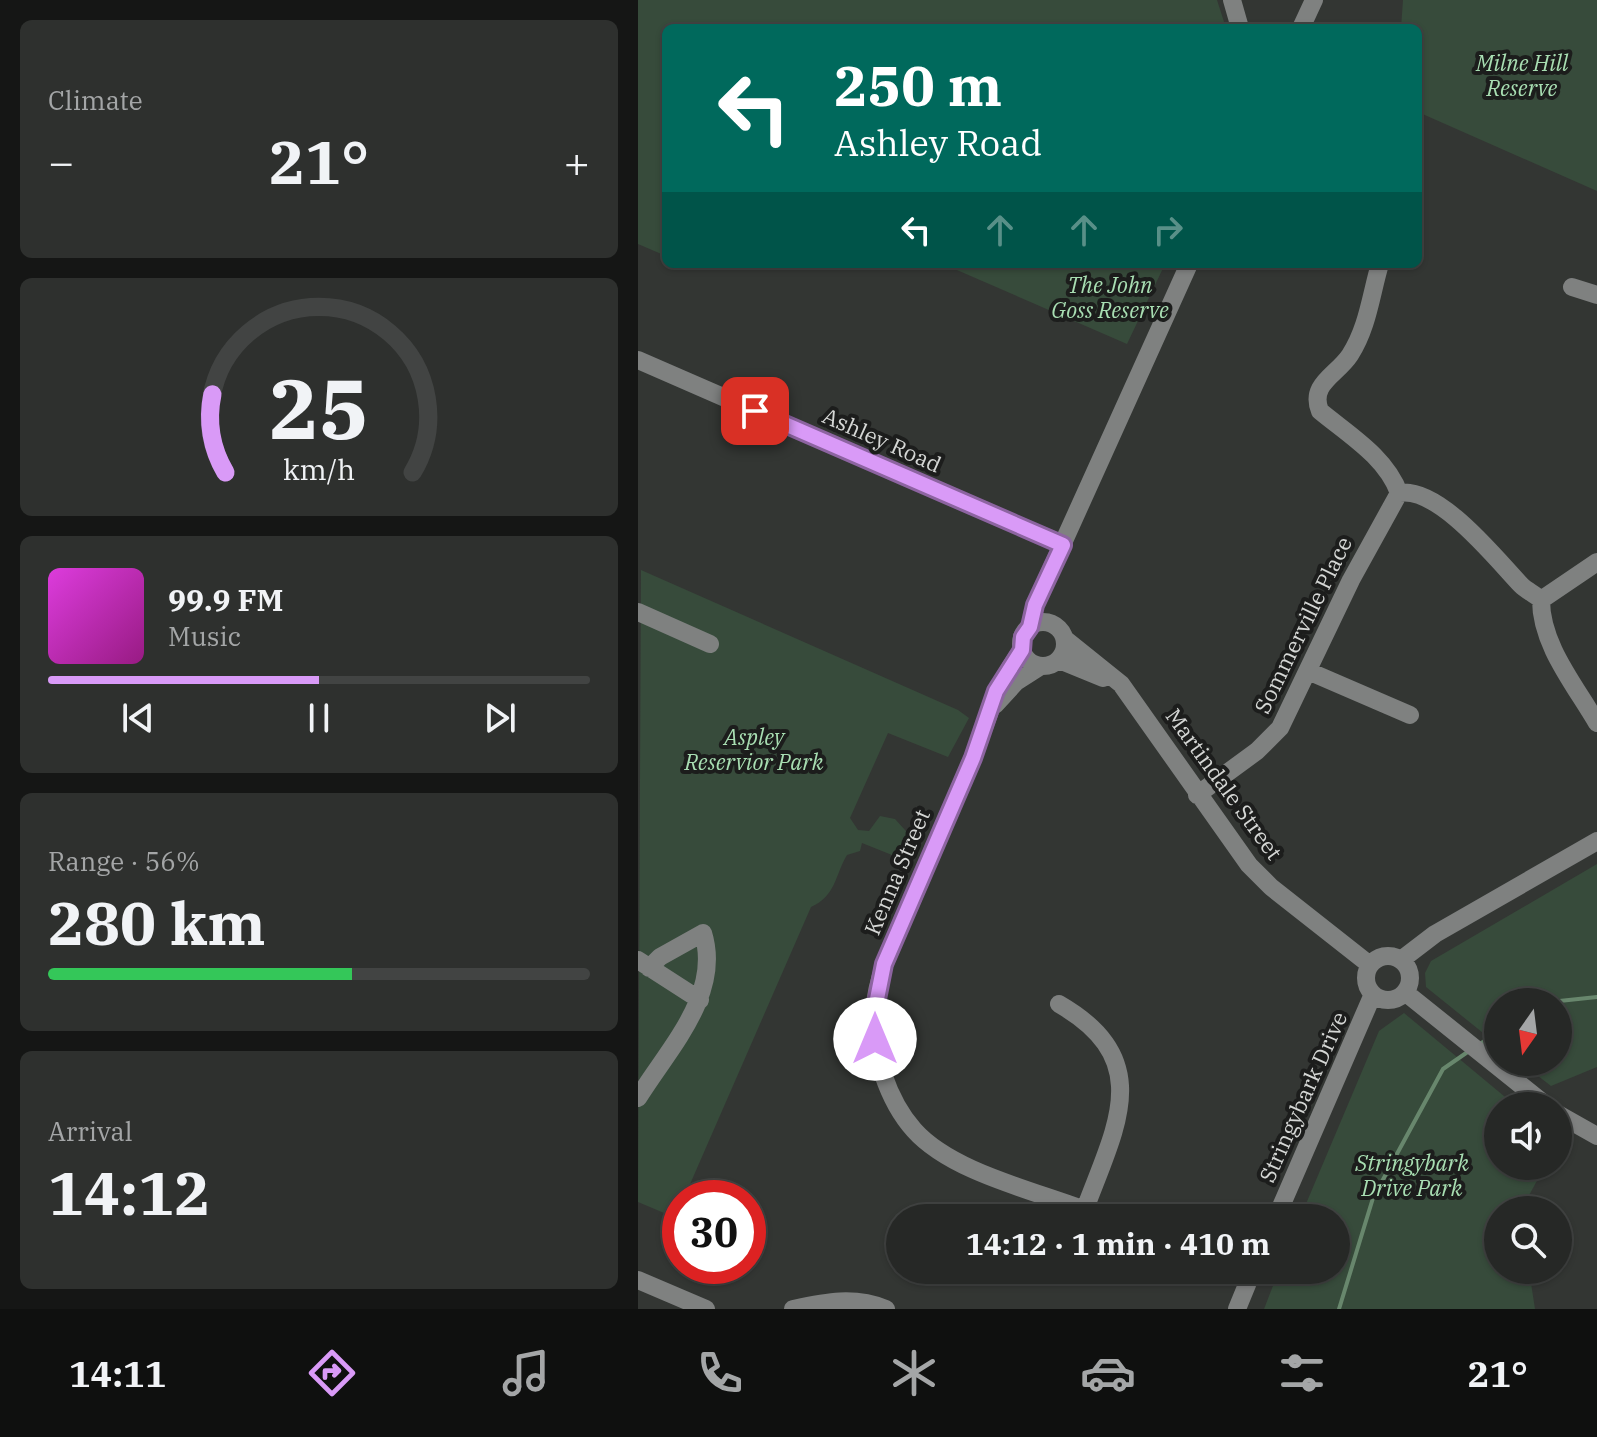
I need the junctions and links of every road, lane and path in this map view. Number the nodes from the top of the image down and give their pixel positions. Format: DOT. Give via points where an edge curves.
graph roads {
  1 [pos="1232,0"];
  2 [pos="1314,0"];
  3 [pos="1239,24"];
  4 [pos="1303,24"];
  5 [pos="1187,268"];
  6 [pos="1379,268"];
  7 [pos="1572,287"];
  8 [pos="1597,295"];
  9 [pos="638,360"];
  10 [pos="1399,493"];
  11 [pos="1063,545"];
  12 [pos="1597,562"];
  13 [pos="1046,585"];
  14 [pos="1541,600"];
  15 [pos="638,612"];
  16 [pos="1052,624"];
  17 [pos="1030,627"];
  18 [pos="1065,639"];
  19 [pos="710,644"];
  20 [pos="1022,650"];
  21 [pos="1050,663"];
  22 [pos="1308,671"];
  23 [pos="1121,684"];
  24 [pos="993,707"];
  25 [pos="1410,715"];
  26 [pos="1597,723"];
  27 [pos="1197,795"];
  28 [pos="1597,841"];
  29 [pos="1401,960"];
  30 [pos="644,964"];
  31 [pos="1370,965"];
  32 [pos="1406,993"];
  33 [pos="1373,994"];
  34 [pos="700,1000"];
  35 [pos="1059,1004"];
  36 [pos="1529,1092"];
  37 [pos="638,1098"];
  38 [pos="1572,1122"];
  39 [pos="1597,1136"];
  40 [pos="1071,1204"];
  41 [pos="1087,1204"];
  42 [pos="1282,1204"];
  43 [pos="638,1280"];
  44 [pos="1248,1284"];
  45 [pos="706,1309"];
  46 [pos="793,1309"];
  47 [pos="886,1309"];
  48 [pos="1237,1309"];
  1 -- 3 [label="street"];
  2 -- 4 [label="street"];
  5 -- 11 [label="street, Kenna Street"];
  6 -- 10 [label="street" via="1359,337 1317,391 1316,402 1383,464"];
  7 -- 8 [label="street"];
  9 -- 11 [label="street, Ashley Road"];
  10 -- 14 [label="street" via="1426,499 1455,519"];
  10 -- 22 [label="street, Sommerville Place"];
  11 -- 13 [label="street, Kenna Street"];
  12 -- 14 [label="street"];
  13 -- 16 [label="street"];
  13 -- 17 [label="street, Kenna Street"];
  14 -- 26 [label="street" via="1541,619 1550,641"];
  15 -- 19 [label="street"];
  16 -- 17 [label="street"];
  16 -- 18 [label="street"];
  17 -- 20 [label="street, Kenna Street"];
  18 -- 21 [label="street" via="1065,650"];
  18 -- 23 [label="street, Martindale Street"];
  20 -- 21 [label="street" via="1029,661"];
  20 -- 24 [label="street, Kenna Street" via="1004,674"];
  21 -- 23 [label="street"];
  21 -- 24 [label="street, Kenna Street" via="1016,682"];
  22 -- 25 [label="street"];
  22 -- 27 [label="street, Sommerville Place" via="1280,728"];
  23 -- 27 [label="street, Martindale Street"];
  24 -- 40 [label="street, Kenna Street" via="884,964 875,1039 892,1092 927,1143 971,1167"];
  27 -- 31 [label="street, Martindale Street" via="1271,887"];
  28 -- 29 [label="street" via="1435,934"];
  29 -- 31 [label="street" via="1388,956"];
  29 -- 32 [label="street" via="1411,979"];
  30 -- 34 [label="street"];
  30 -- 34 [label="street" via="703,933 709,973"];
  31 -- 33 [label="street, Stringybark Drive" via="1366,977"];
  32 -- 33 [label="street, Stringybark Drive" via="1386,1001"];
  32 -- 36 [label="street"];
  33 -- 42 [label="street, Stringybark Drive"];
  34 -- 37 [label="street"];
  35 -- 41 [label="street" via="1101,1035 1121,1087 1117,1122"];
  38 -- 39 [label="street"];
  43 -- 45 [label="street"];
  44 -- 48 [label="street"];
  46 -- 47 [label="street" via="834,1300"];
}
